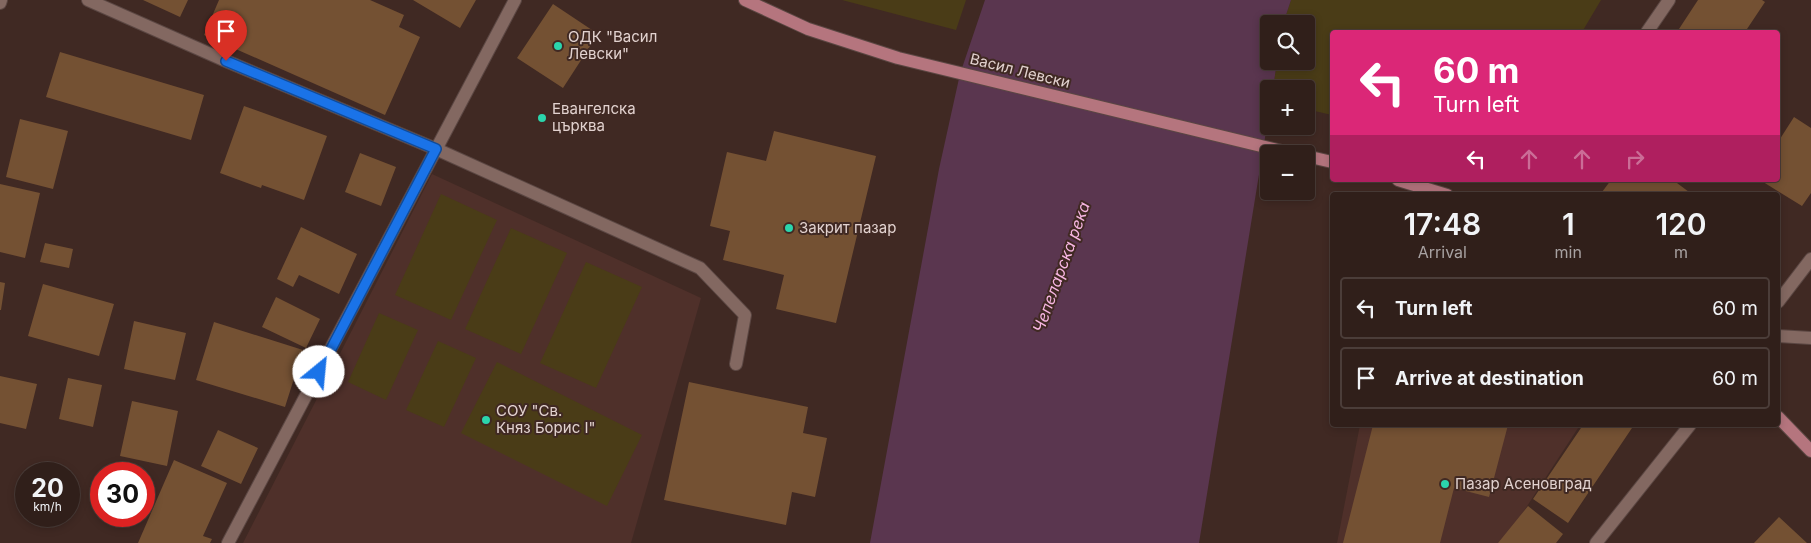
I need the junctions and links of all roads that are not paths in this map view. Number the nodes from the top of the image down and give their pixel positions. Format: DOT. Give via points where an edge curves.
graph roads {
  1 [pos="88,0"];
  2 [pos="515,0"];
  3 [pos="745,0"];
  4 [pos="1670,0"];
  5 [pos="1648,30"];
  6 [pos="1260,146"];
  7 [pos="436,149"];
  8 [pos="1315,158"];
  9 [pos="1330,162"];
  10 [pos="1405,182"];
  11 [pos="1437,192"];
  12 [pos="1811,259"];
  13 [pos="1780,299"];
  14 [pos="1780,336"];
  15 [pos="1811,338"];
  16 [pos="736,364"];
  17 [pos="1780,420"];
  18 [pos="1688,427"];
  19 [pos="1811,451"];
  20 [pos="228,543"];
  21 [pos="1596,543"];
  1 -- 7 [label="street"];
  2 -- 7 [label="street"];
  3 -- 6 [label="main road, Васил Левски" via="808,29 898,58"];
  4 -- 5 [label="street"];
  7 -- 16 [label="street" via="700,268 745,315"];
  7 -- 20 [label="street"];
  8 -- 9 [label="main road"];
  10 -- 11 [label="main road"];
  12 -- 13 [label="street"];
  14 -- 15 [label="street"];
  17 -- 19 [label="main road"];
  18 -- 21 [label="street"];
}
